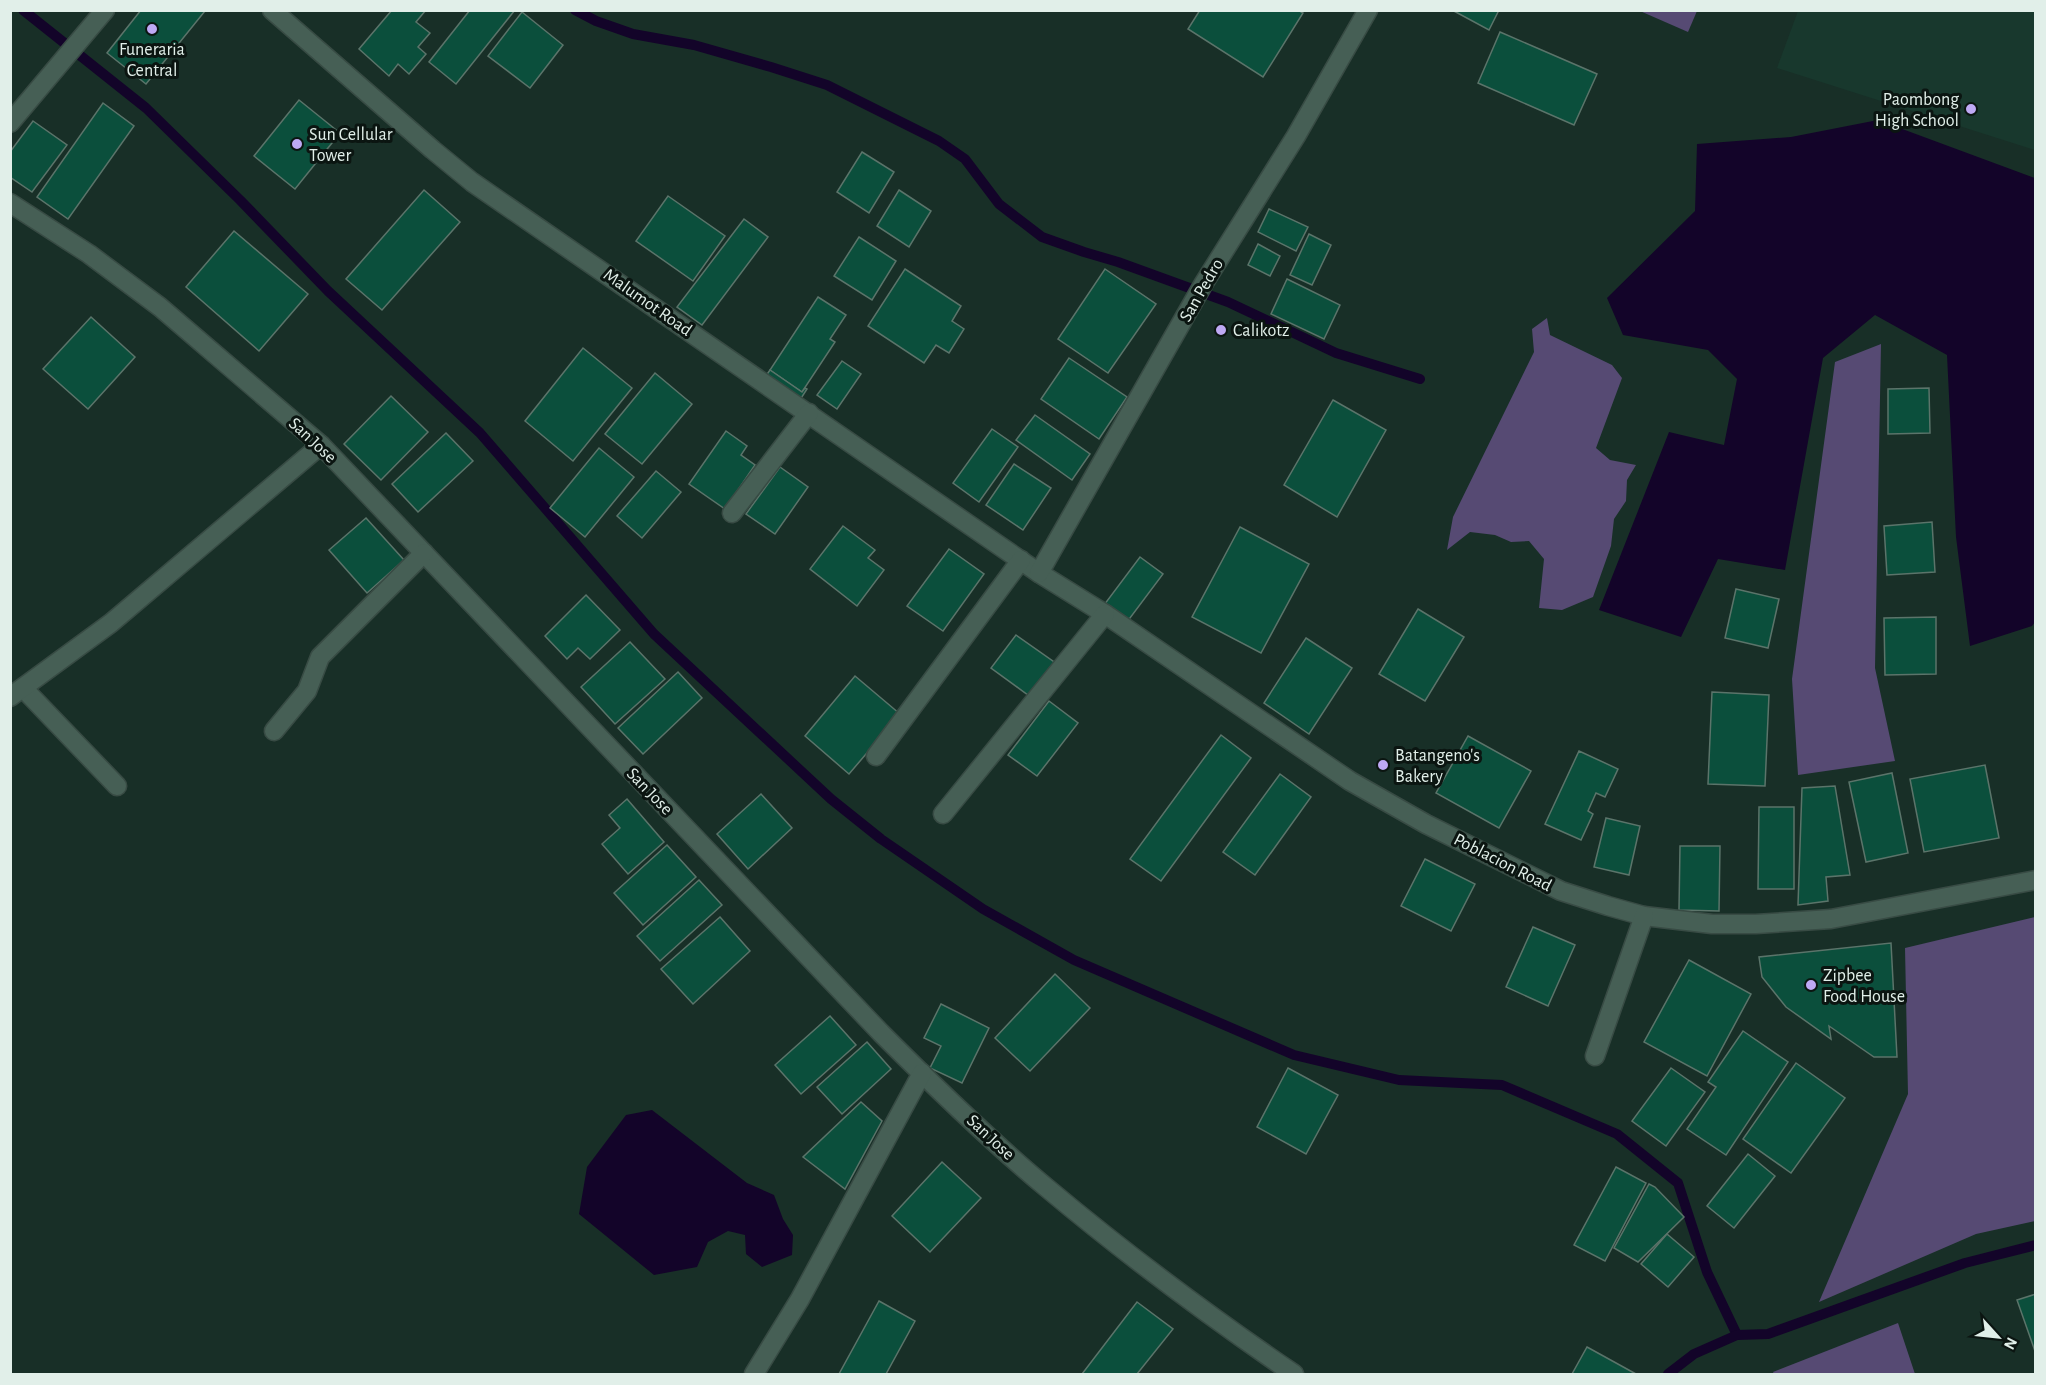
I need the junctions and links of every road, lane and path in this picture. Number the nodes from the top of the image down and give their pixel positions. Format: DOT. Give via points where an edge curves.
graph roads {
  1 [pos="105,10"];
  2 [pos="272,10"];
  3 [pos="1360,14"];
  4 [pos="10,123"];
  5 [pos="10,203"];
  6 [pos="809,413"];
  7 [pos="321,445"];
  8 [pos="732,513"];
  9 [pos="424,553"];
  10 [pos="1021,560"];
  11 [pos="1039,573"];
  12 [pos="1105,614"];
  13 [pos="17,693"];
  14 [pos="274,731"];
  15 [pos="876,756"];
  16 [pos="117,786"];
  17 [pos="943,814"];
  18 [pos="2036,880"];
  19 [pos="1644,916"];
  20 [pos="1595,1056"];
  21 [pos="922,1073"];
  22 [pos="754,1374"];
  23 [pos="1294,1374"];
  1 -- 4 [label="street"];
  2 -- 6 [label="street, Malumot Road" via="472,182"];
  3 -- 11 [label="street, San Pedro" via="1296,136 1200,291"];
  5 -- 7 [label="street, San Jose" via="89,254 160,307"];
  6 -- 8 [label="street"];
  6 -- 10 [label="street, Malumot Road"];
  7 -- 9 [label="street, San Jose"];
  7 -- 13 [label="street" via="111,623"];
  9 -- 14 [label="street" via="320,657 307,691"];
  9 -- 21 [label="street, San Jose"];
  10 -- 11 [label="street, Malumot Road"];
  10 -- 15 [label="street"];
  11 -- 12 [label="street, Poblacion Road"];
  12 -- 17 [label="street"];
  12 -- 19 [label="street, Poblacion Road" via="1350,781 1561,891"];
  13 -- 16 [label="street"];
  18 -- 19 [label="street, Poblacion Road" via="1831,919 1712,924"];
  19 -- 20 [label="street"];
  21 -- 22 [label="street" via="800,1299"];
  21 -- 23 [label="street, San Jose" via="1045,1187 1114,1243"];
}
